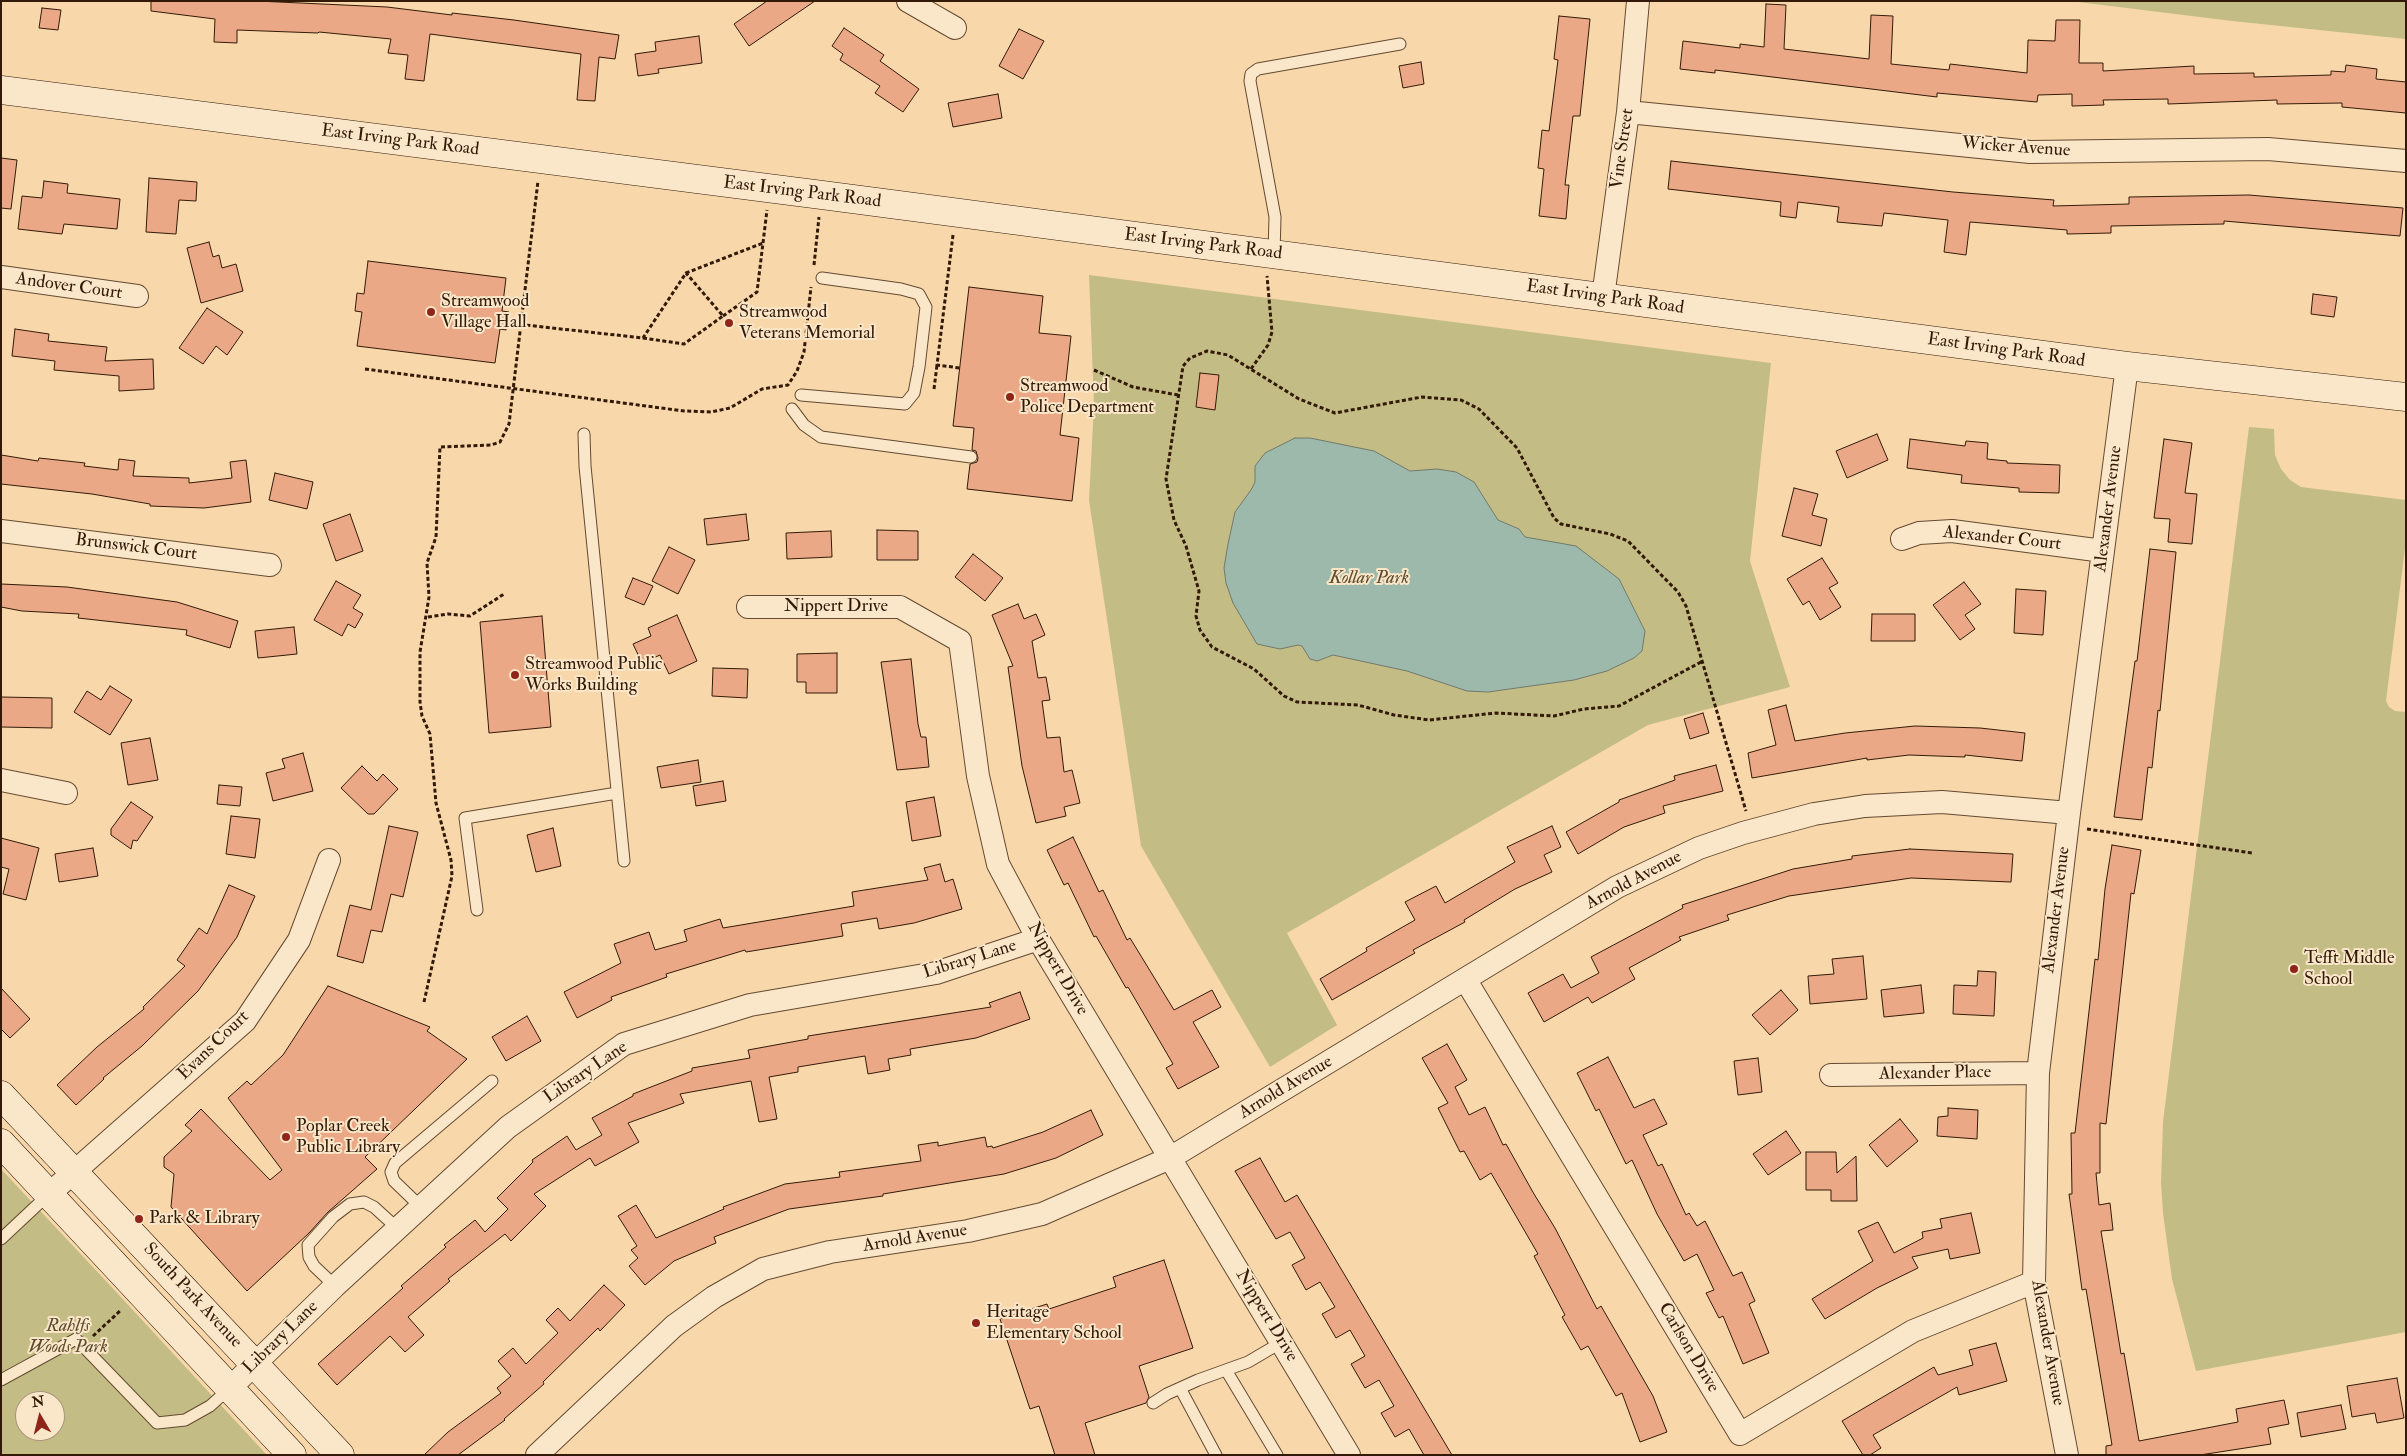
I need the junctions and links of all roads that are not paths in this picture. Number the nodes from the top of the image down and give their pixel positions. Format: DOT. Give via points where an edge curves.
graph roads {
  1 [pos="908,1"];
  2 [pos="1638,1"];
  3 [pos="955,28"];
  4 [pos="1400,44"];
  5 [pos="1,90"];
  6 [pos="1628,112"];
  7 [pos="2406,161"];
  8 [pos="1269,254"];
  9 [pos="1,277"];
  10 [pos="817,279"];
  11 [pos="137,296"];
  12 [pos="1602,297"];
  13 [pos="2127,366"];
  14 [pos="801,395"];
  15 [pos="2406,397"];
  16 [pos="792,409"];
  17 [pos="584,434"];
  18 [pos="971,457"];
  19 [pos="1,531"];
  20 [pos="1902,539"];
  21 [pos="2103,551"];
  22 [pos="270,565"];
  23 [pos="748,606"];
  24 [pos="1,780"];
  25 [pos="66,793"];
  26 [pos="617,793"];
  27 [pos="2068,819"];
  28 [pos="329,860"];
  29 [pos="624,861"];
  30 [pos="478,910"];
  31 [pos="1038,939"];
  32 [pos="1465,978"];
  33 [pos="2038,1073"];
  34 [pos="1831,1075"];
  35 [pos="492,1081"];
  36 [pos="1,1095"];
  37 [pos="1,1143"];
  38 [pos="1170,1158"];
  39 [pos="74,1172"];
  40 [pos="49,1194"];
  41 [pos="422,1208"];
  42 [pos="397,1228"];
  43 [pos="1,1239"];
  44 [pos="2034,1282"];
  45 [pos="335,1286"];
  46 [pos="1282,1342"];
  47 [pos="255,1363"];
  48 [pos="1226,1370"];
  49 [pos="1,1380"];
  50 [pos="230,1388"];
  51 [pos="1180,1388"];
  52 [pos="1153,1403"];
  53 [pos="292,1455"];
  54 [pos="340,1455"];
  55 [pos="537,1455"];
  56 [pos="1216,1455"];
  57 [pos="1277,1455"];
  58 [pos="1349,1455"];
  59 [pos="2067,1455"];
  1 -- 3 [label="street"];
  2 -- 6 [label="street, Vine Street"];
  4 -- 8 [label="lane" via="1264,68 1251,74 1275,217"];
  5 -- 8 [label="main road, East Irving Park Road"];
  6 -- 7 [label="street, Wicker Avenue" via="2030,152 2268,149"];
  6 -- 12 [label="street, Vine Street"];
  8 -- 12 [label="main road, East Irving Park Road"];
  9 -- 11 [label="street, Andover Court"];
  10 -- 14 [label="lane" via="919,294 926,307 919,367 914,393 904,404"];
  12 -- 13 [label="main road, East Irving Park Road"];
  13 -- 15 [label="main road, East Irving Park Road"];
  13 -- 21 [label="street, Alexander Avenue"];
  16 -- 18 [label="lane" via="804,425 821,437"];
  17 -- 26 [label="lane" via="584,466"];
  19 -- 22 [label="street, Brunswick Court"];
  20 -- 21 [label="street, Alexander Court" via="1919,534 1952,532"];
  21 -- 27 [label="street, Alexander Avenue"];
  23 -- 31 [label="street, Nippert Drive" via="900,607 960,641 978,776 998,864"];
  24 -- 25 [label="street"];
  26 -- 29 [label="lane"];
  26 -- 30 [label="lane" via="465,818"];
  27 -- 32 [label="street, Arnold Avenue" via="1942,802 1906,802 1814,814 1699,848 1617,887"];
  27 -- 33 [label="street, Alexander Avenue"];
  28 -- 39 [label="street, Evans Court" via="299,940 245,1022"];
  31 -- 38 [label="street, Nippert Drive"];
  31 -- 41 [label="street, Library Lane" via="936,973 750,1006 624,1044 508,1127"];
  32 -- 38 [label="street, Arnold Avenue"];
  32 -- 44 [label="street, Carlson Drive" via="1740,1434 1913,1331"];
  33 -- 34 [label="street, Alexander Place"];
  33 -- 44 [label="street, Alexander Avenue"];
  35 -- 41 [label="lane" via="395,1163 391,1172 394,1181"];
  36 -- 39 [label="main road, South Park Avenue"];
  37 -- 40 [label="main road, South Park Avenue"];
  38 -- 46 [label="street, Nippert Drive"];
  38 -- 55 [label="street, Arnold Avenue" via="1042,1214 968,1231 830,1252 763,1269 714,1296 674,1326"];
  39 -- 40 [label="street, Evans Court"];
  39 -- 47 [label="main road, South Park Avenue"];
  40 -- 43 [label="lane"];
  40 -- 50 [label="main road, South Park Avenue"];
  41 -- 42 [label="street, Library Lane"];
  42 -- 45 [label="street, Library Lane"];
  42 -- 45 [label="lane" via="374,1206 364,1202 350,1204 333,1217 308,1245 314,1266"];
  44 -- 59 [label="street, Alexander Avenue"];
  45 -- 47 [label="street, Library Lane"];
  46 -- 48 [label="lane" via="1248,1362"];
  46 -- 58 [label="street, Nippert Drive"];
  47 -- 50 [label="street, Library Lane"];
  47 -- 54 [label="main road, South Park Avenue"];
  48 -- 51 [label="lane"];
  48 -- 57 [label="lane"];
  49 -- 50 [label="lane" via="76,1339 157,1423 185,1420 210,1406"];
  50 -- 53 [label="main road, South Park Avenue"];
  51 -- 52 [label="lane"];
  51 -- 56 [label="lane"];
}
